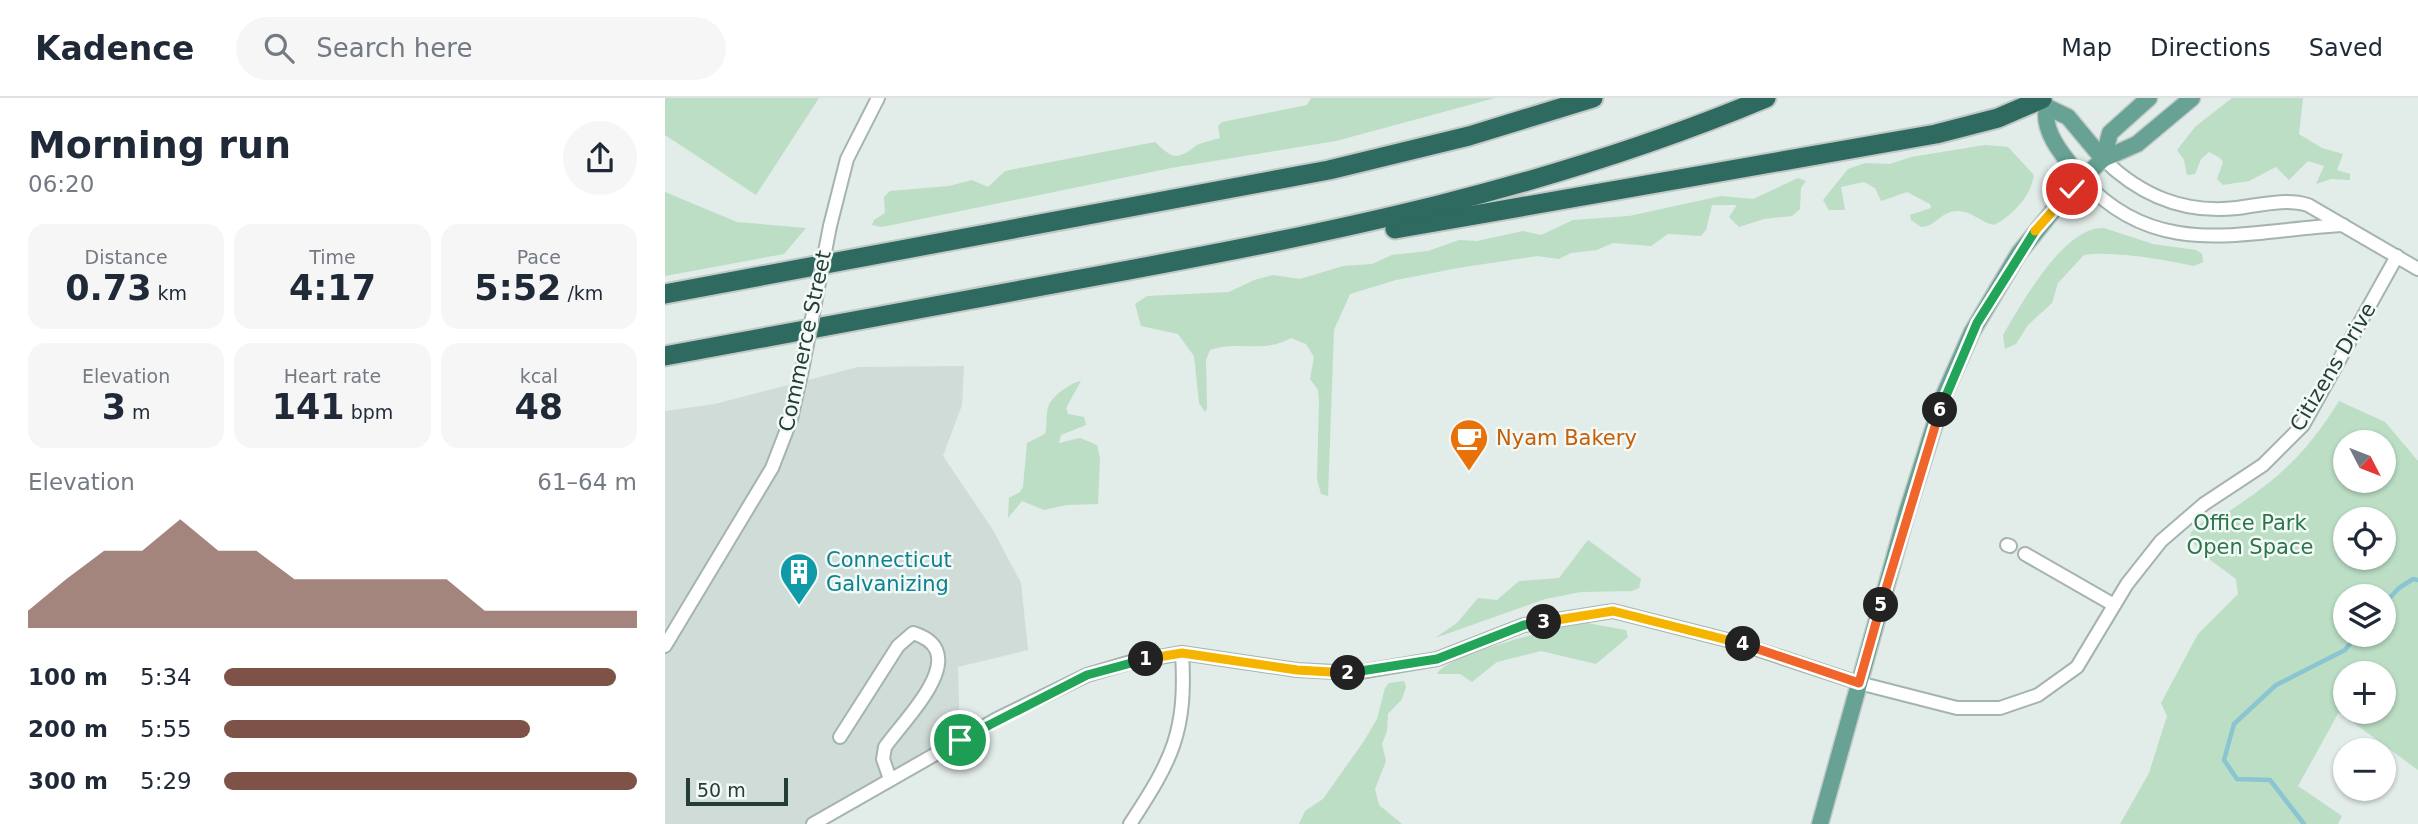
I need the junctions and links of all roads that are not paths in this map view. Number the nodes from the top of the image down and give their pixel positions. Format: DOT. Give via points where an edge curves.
graph roads {
  1 [pos="878,98"];
  2 [pos="1593,98"];
  3 [pos="1766,98"];
  4 [pos="2149,98"];
  5 [pos="2192,98"];
  6 [pos="2043,101"];
  7 [pos="2103,159"];
  8 [pos="2083,179"];
  9 [pos="2343,225"];
  10 [pos="1325,234"];
  11 [pos="2397,256"];
  12 [pos="2418,269"];
  13 [pos="665,294"];
  14 [pos="665,356"];
  15 [pos="2025,554"];
  16 [pos="2114,605"];
  17 [pos="665,646"];
  18 [pos="1182,653"];
  19 [pos="1859,683"];
  20 [pos="840,737"];
  21 [pos="890,779"];
  22 [pos="813,824"];
  23 [pos="1130,824"];
  24 [pos="1820,824"];
  1 -- 17 [label="street, Commerce Street, bridge" via="847,159 791,419 772,468"];
  2 -- 13 [label="highway" via="1459,139 1317,173"];
  3 -- 10 [label="highway" via="1555,175"];
  4 -- 7 [label="main road" via="2111,133"];
  5 -- 7 [label="main road" via="2137,144"];
  6 -- 7 [label="main road" via="2068,117"];
  6 -- 8 [label="main road" via="2048,129"];
  6 -- 10 [label="highway" via="1936,134 1446,222"];
  7 -- 8 [label="main road"];
  7 -- 9 [label="street" via="2129,182 2169,203 2219,209 2301,203"];
  8 -- 9 [label="street" via="2130,218 2181,234 2228,237"];
  8 -- 19 [label="main road" via="2019,253 1954,371 1906,512"];
  9 -- 11 [label="street"];
  10 -- 14 [label="highway"];
  11 -- 12 [label="street"];
  11 -- 16 [label="street, Citizens Drive" via="2303,425 2263,465 2204,504 2161,541"];
  15 -- 16 [label="street"];
  16 -- 19 [label="street, Citizens Drive" via="2077,667 2039,695 2000,708 1957,708"];
  18 -- 19 [label="street, Citizens Drive" via="1297,670 1355,673 1437,659 1524,625 1613,611 1735,642"];
  18 -- 21 [label="street, Citizens Drive" via="1087,675"];
  18 -- 23 [label="street" via="1184,682 1176,743"];
  19 -- 24 [label="main road"];
  20 -- 21 [label="street" via="898,646 913,633 928,638 939,652 940,671 885,747 883,759"];
  21 -- 22 [label="street, Citizens Drive"];
}
